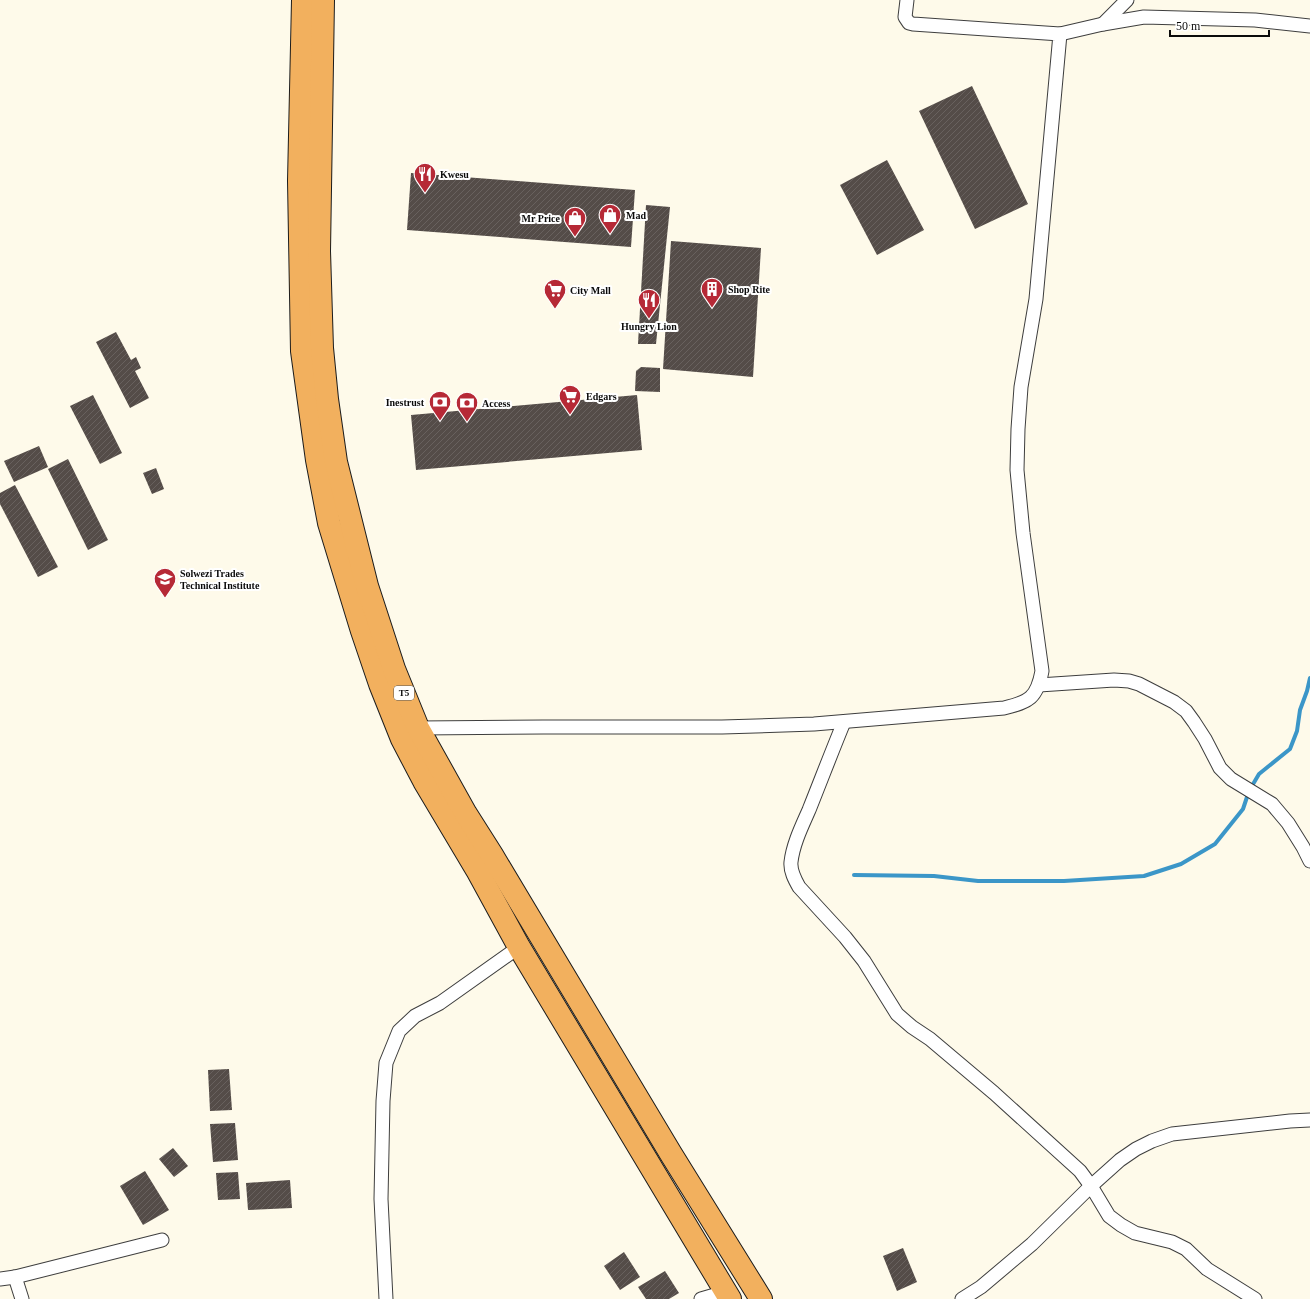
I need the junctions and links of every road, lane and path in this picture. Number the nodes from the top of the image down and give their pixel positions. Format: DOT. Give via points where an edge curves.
graph roads {
  1 [pos="303,0"];
  2 [pos="323,0"];
  3 [pos="907,0"];
  4 [pos="1127,0"];
  5 [pos="1103,24"];
  6 [pos="1310,26"];
  7 [pos="1060,34"];
  8 [pos="1039,685"];
  9 [pos="844,722"];
  10 [pos="418,728"];
  11 [pos="1310,860"];
  12 [pos="519,947"];
  13 [pos="1310,1120"];
  14 [pos="1092,1186"];
  15 [pos="162,1240"];
  16 [pos="15,1277"];
  17 [pos="0,1279"];
  18 [pos="727,1295"];
  19 [pos="22,1299"];
  20 [pos="386,1299"];
  21 [pos="701,1299"];
  22 [pos="761,1299"];
  23 [pos="962,1299"];
  24 [pos="1255,1299"];
  1 -- 12 [label="highway, T5" via="299,181 302,351 316,460 330,523 362,631 402,739"];
  2 -- 10 [label="highway, T5" via="319,251 322,348 327,399 336,462 367,586 394,669"];
  3 -- 7 [label="street" via="905,17 909,23"];
  4 -- 5 [label="street"];
  5 -- 6 [label="street" via="1144,17 1188,17"];
  5 -- 7 [label="street"];
  7 -- 8 [label="street" via="1036,299 1021,387 1018,430 1017,470 1042,671"];
  8 -- 9 [label="street" via="1031,698 1018,705 1004,708"];
  8 -- 11 [label="street" via="1129,681 1174,702 1186,711 1194,722 1220,768 1231,779 1272,804 1288,823"];
  9 -- 10 [label="street" via="722,727"];
  9 -- 14 [label="street" via="795,846 791,863 794,879 808,898 845,937 897,1014 994,1093 1080,1171"];
  10 -- 22 [label="highway, T5" via="466,814"];
  12 -- 18 [label="highway, T5"];
  12 -- 20 [label="street" via="440,1004 415,1016 399,1032 386,1063 380,1199"];
  13 -- 14 [label="street" via="1290,1120 1172,1134 1136,1149"];
  14 -- 23 [label="street" via="1032,1244"];
  14 -- 24 [label="street" via="1109,1216 1121,1225 1186,1249 1207,1269"];
  15 -- 16 [label="street"];
  16 -- 17 [label="street"];
  16 -- 19 [label="street"];
  18 -- 21 [label="street"];
}
